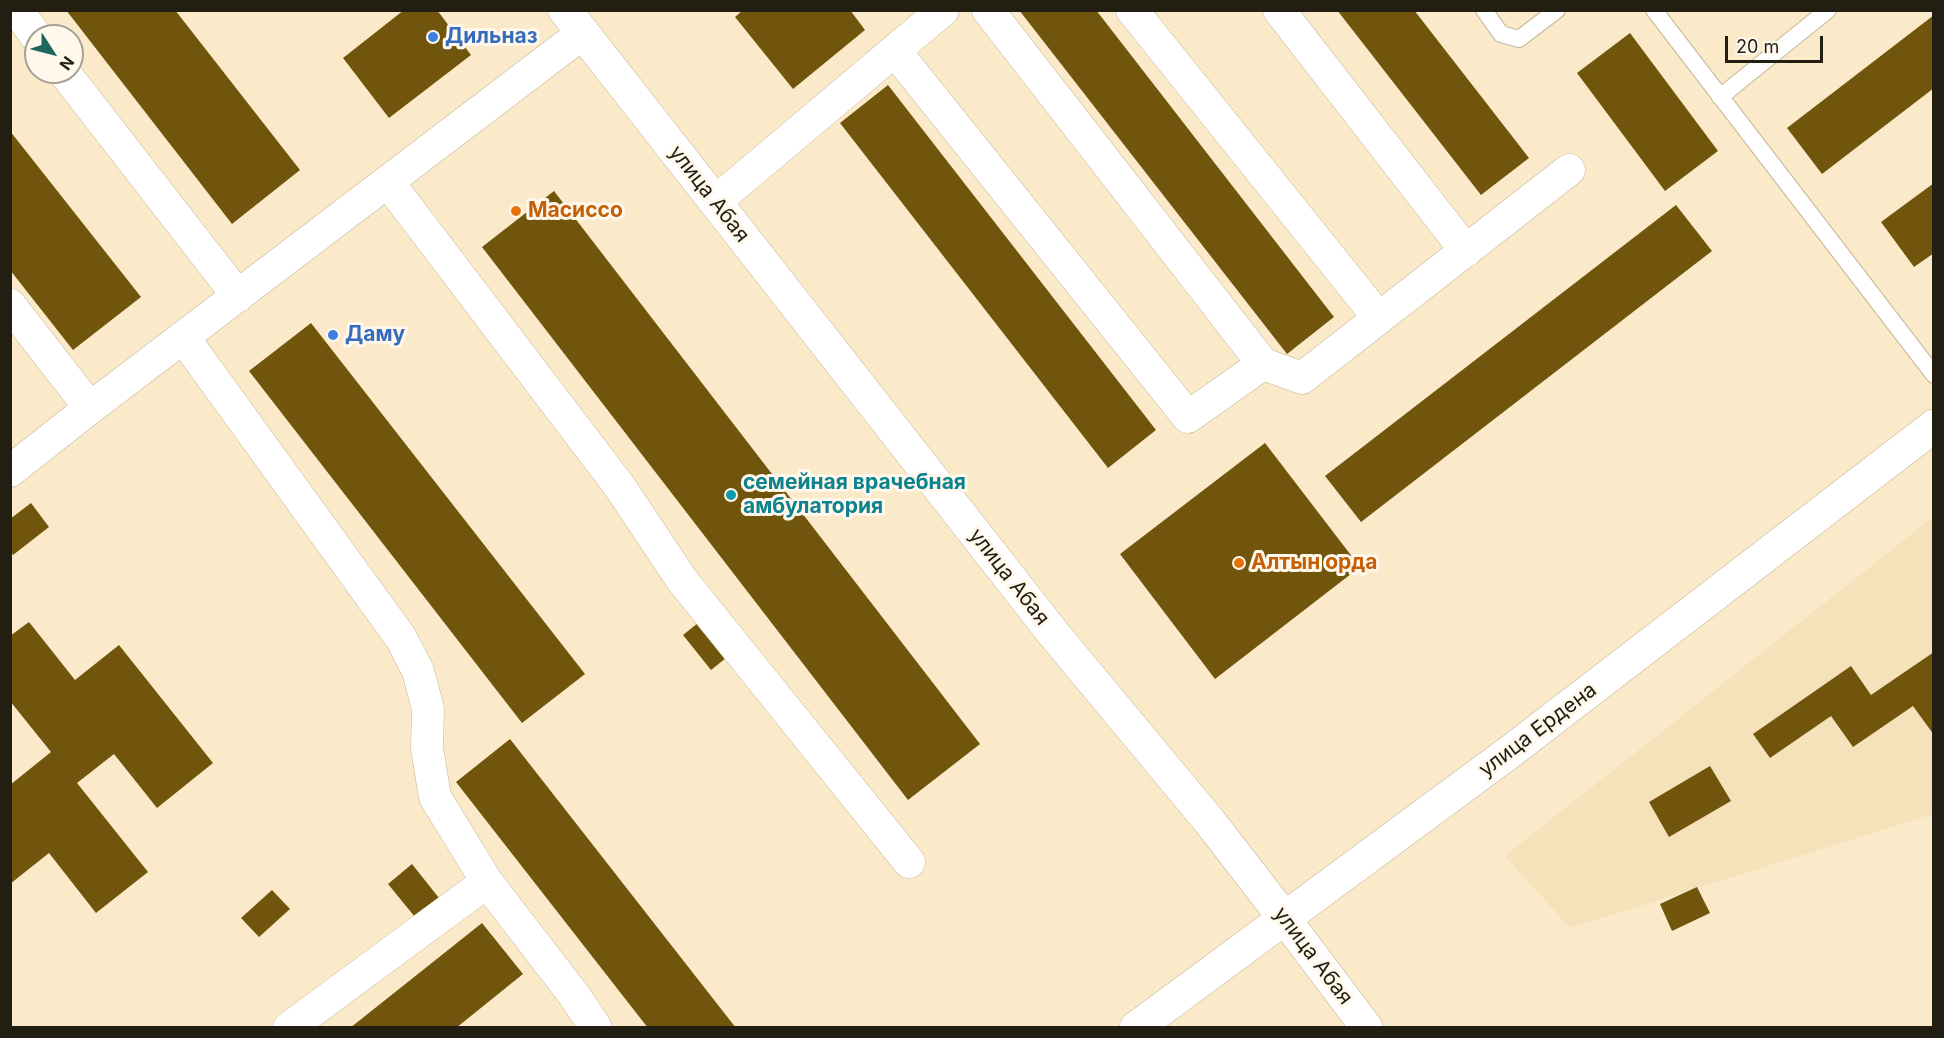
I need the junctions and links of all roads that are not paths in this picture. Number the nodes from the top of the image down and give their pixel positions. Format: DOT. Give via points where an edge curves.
graph roads {
  1 [pos="17,10"];
  2 [pos="943,10"];
  3 [pos="988,10"];
  4 [pos="1132,10"];
  5 [pos="1279,10"];
  6 [pos="1484,10"];
  7 [pos="1557,10"];
  8 [pos="1654,10"];
  9 [pos="1828,10"];
  10 [pos="574,22"];
  11 [pos="27,24"];
  12 [pos="895,51"];
  13 [pos="73,84"];
  14 [pos="1720,97"];
  15 [pos="1569,170"];
  16 [pos="388,182"];
  17 [pos="715,202"];
  18 [pos="1466,251"];
  19 [pos="238,296"];
  20 [pos="10,305"];
  21 [pos="1378,317"];
  22 [pos="183,337"];
  23 [pos="1263,364"];
  24 [pos="1934,375"];
  25 [pos="90,408"];
  26 [pos="1934,426"];
  27 [pos="10,471"];
  28 [pos="909,862"];
  29 [pos="487,882"];
  30 [pos="1285,919"];
  31 [pos="290,1028"];
  32 [pos="596,1028"];
  33 [pos="1136,1028"];
  34 [pos="1367,1028"];
  1 -- 11 [label="street"];
  2 -- 12 [label="street"];
  3 -- 23 [label="street"];
  4 -- 21 [label="street"];
  5 -- 18 [label="street"];
  6 -- 7 [label="lane" via="1501,34 1519,39"];
  8 -- 14 [label="lane"];
  9 -- 14 [label="lane"];
  10 -- 16 [label="street"];
  10 -- 17 [label="street, улица Абая"];
  12 -- 17 [label="street"];
  12 -- 23 [label="street" via="1188,417"];
  13 -- 19 [label="street"];
  14 -- 24 [label="lane"];
  15 -- 18 [label="street"];
  16 -- 19 [label="street"];
  16 -- 28 [label="street" via="620,487 682,580"];
  17 -- 30 [label="street, улица Абая" via="1053,633"];
  18 -- 21 [label="street"];
  19 -- 22 [label="street"];
  20 -- 25 [label="street"];
  21 -- 23 [label="street" via="1302,378"];
  22 -- 25 [label="street"];
  22 -- 29 [label="street" via="401,638 418,671 428,709 427,748 435,797"];
  25 -- 27 [label="street"];
  26 -- 30 [label="street, улица Ердена"];
  29 -- 31 [label="street"];
  29 -- 32 [label="street"];
  30 -- 33 [label="street, улица Ердена"];
  30 -- 34 [label="street, улица Абая"];
}
